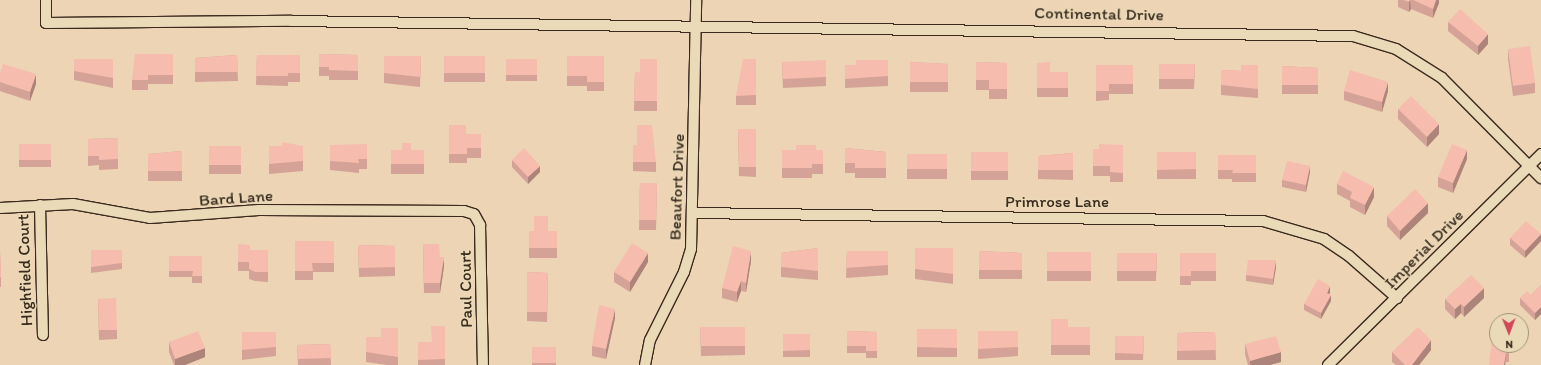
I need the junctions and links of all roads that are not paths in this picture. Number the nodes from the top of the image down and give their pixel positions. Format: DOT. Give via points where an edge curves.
graph roads {
  1 [pos="46,0"];
  2 [pos="696,0"];
  3 [pos="696,26"];
  4 [pos="1541,154"];
  5 [pos="1529,165"];
  6 [pos="1541,178"];
  7 [pos="40,205"];
  8 [pos="0,208"];
  9 [pos="694,213"];
  10 [pos="474,214"];
  11 [pos="1397,298"];
  12 [pos="43,335"];
  13 [pos="483,365"];
  14 [pos="645,365"];
  15 [pos="1328,365"];
  1 -- 3 [label="street, Continental Drive" via="46,22 291,21"];
  2 -- 3 [label="street, Beaufort Drive"];
  3 -- 5 [label="street, Continental Drive" via="1353,36 1396,49 1442,78"];
  3 -- 9 [label="street, Beaufort Drive"];
  4 -- 5 [label="street, Imperial Drive"];
  5 -- 6 [label="street, Continental Drive"];
  5 -- 11 [label="street, Imperial Drive"];
  7 -- 8 [label="street, Bard Lane"];
  7 -- 10 [label="street, Bard Lane" via="73,204 150,218 259,210 464,211"];
  7 -- 12 [label="street, Highfield Court"];
  9 -- 11 [label="street, Primrose Lane" via="1263,221 1324,239 1350,256"];
  9 -- 14 [label="street, Beaufort Drive" via="684,272 650,340"];
  10 -- 13 [label="street, Paul Court" via="480,225"];
  11 -- 15 [label="street, Imperial Drive"];
}
